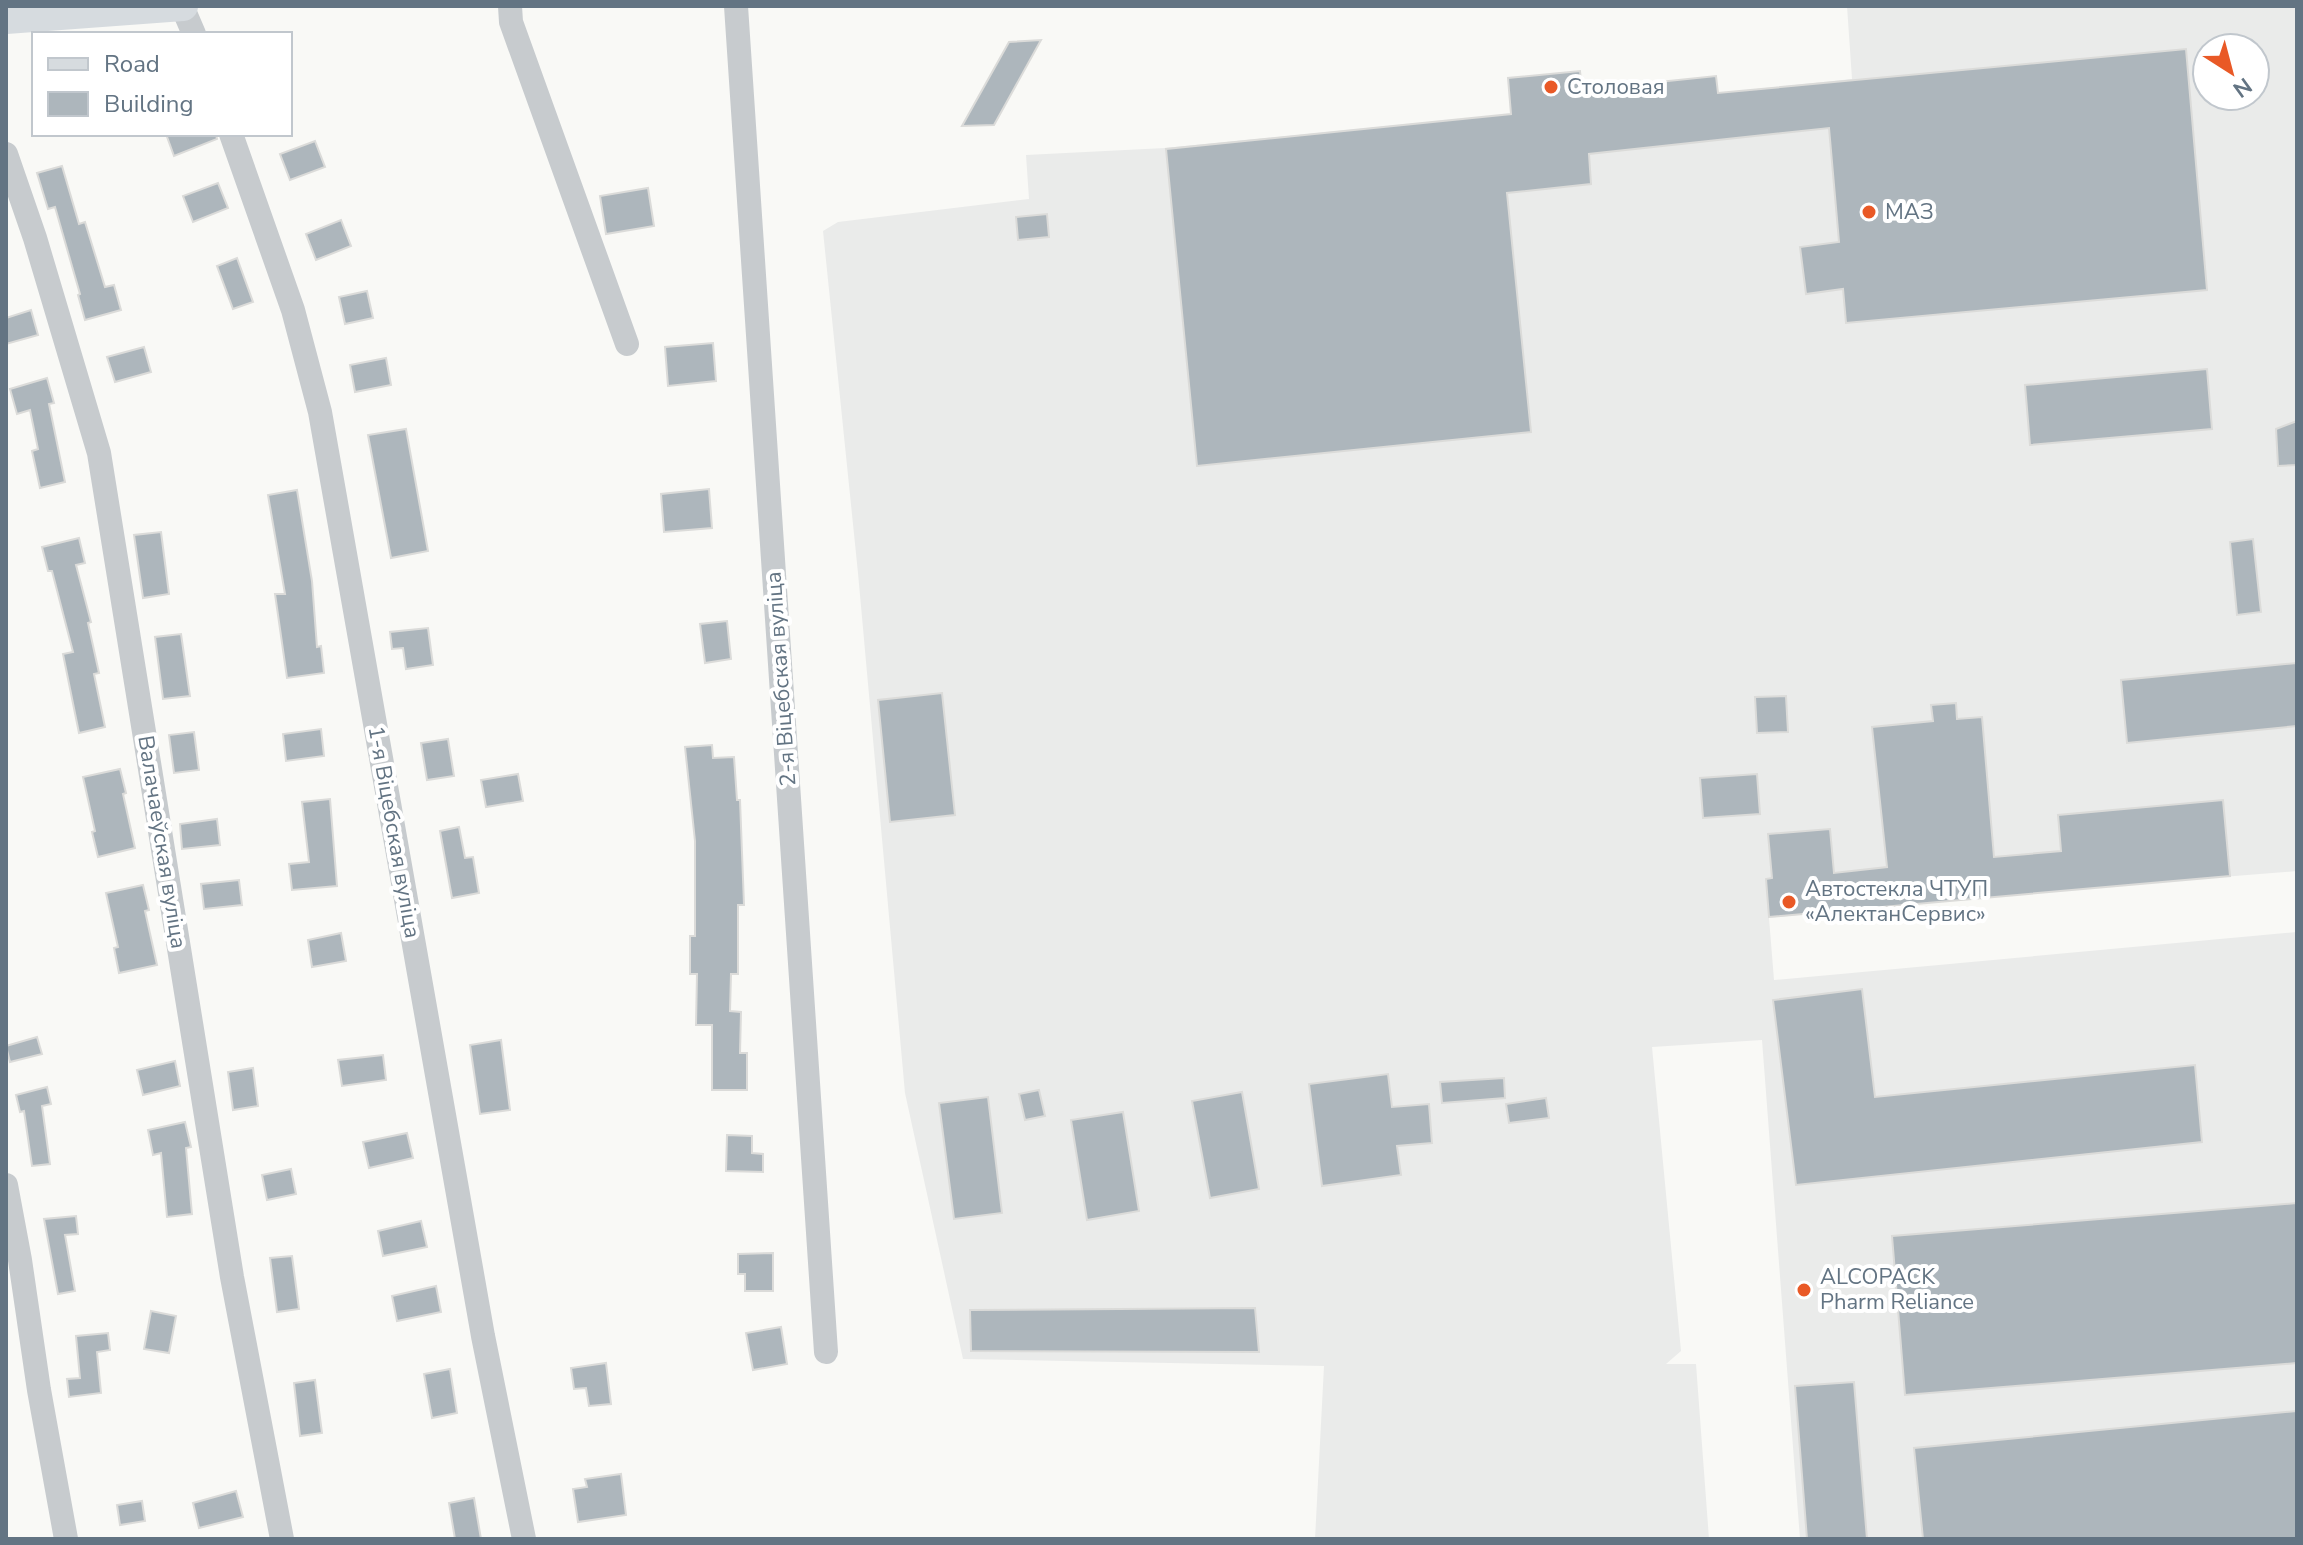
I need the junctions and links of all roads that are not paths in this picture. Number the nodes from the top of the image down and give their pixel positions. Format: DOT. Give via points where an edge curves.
graph roads {
  1 [pos="183,6"];
  2 [pos="510,6"];
  3 [pos="736,6"];
  4 [pos="6,19"];
  5 [pos="193,32"];
  6 [pos="232,136"];
  7 [pos="6,154"];
  8 [pos="627,344"];
  9 [pos="6,1185"];
  10 [pos="826,1352"];
  11 [pos="66,1539"];
  12 [pos="282,1539"];
  13 [pos="524,1539"];
  1 -- 4 [label="main road"];
  1 -- 5 [label="street"];
  2 -- 8 [label="street" via="511,22"];
  3 -- 10 [label="street, 2-я Віцебская вуліца"];
  6 -- 13 [label="street, 1-я Віцебская вуліца" via="293,310 320,412 483,1336"];
  7 -- 12 [label="street, Валачаеўская вуліца" via="99,453 232,1277"];
  9 -- 11 [label="street"];
}
